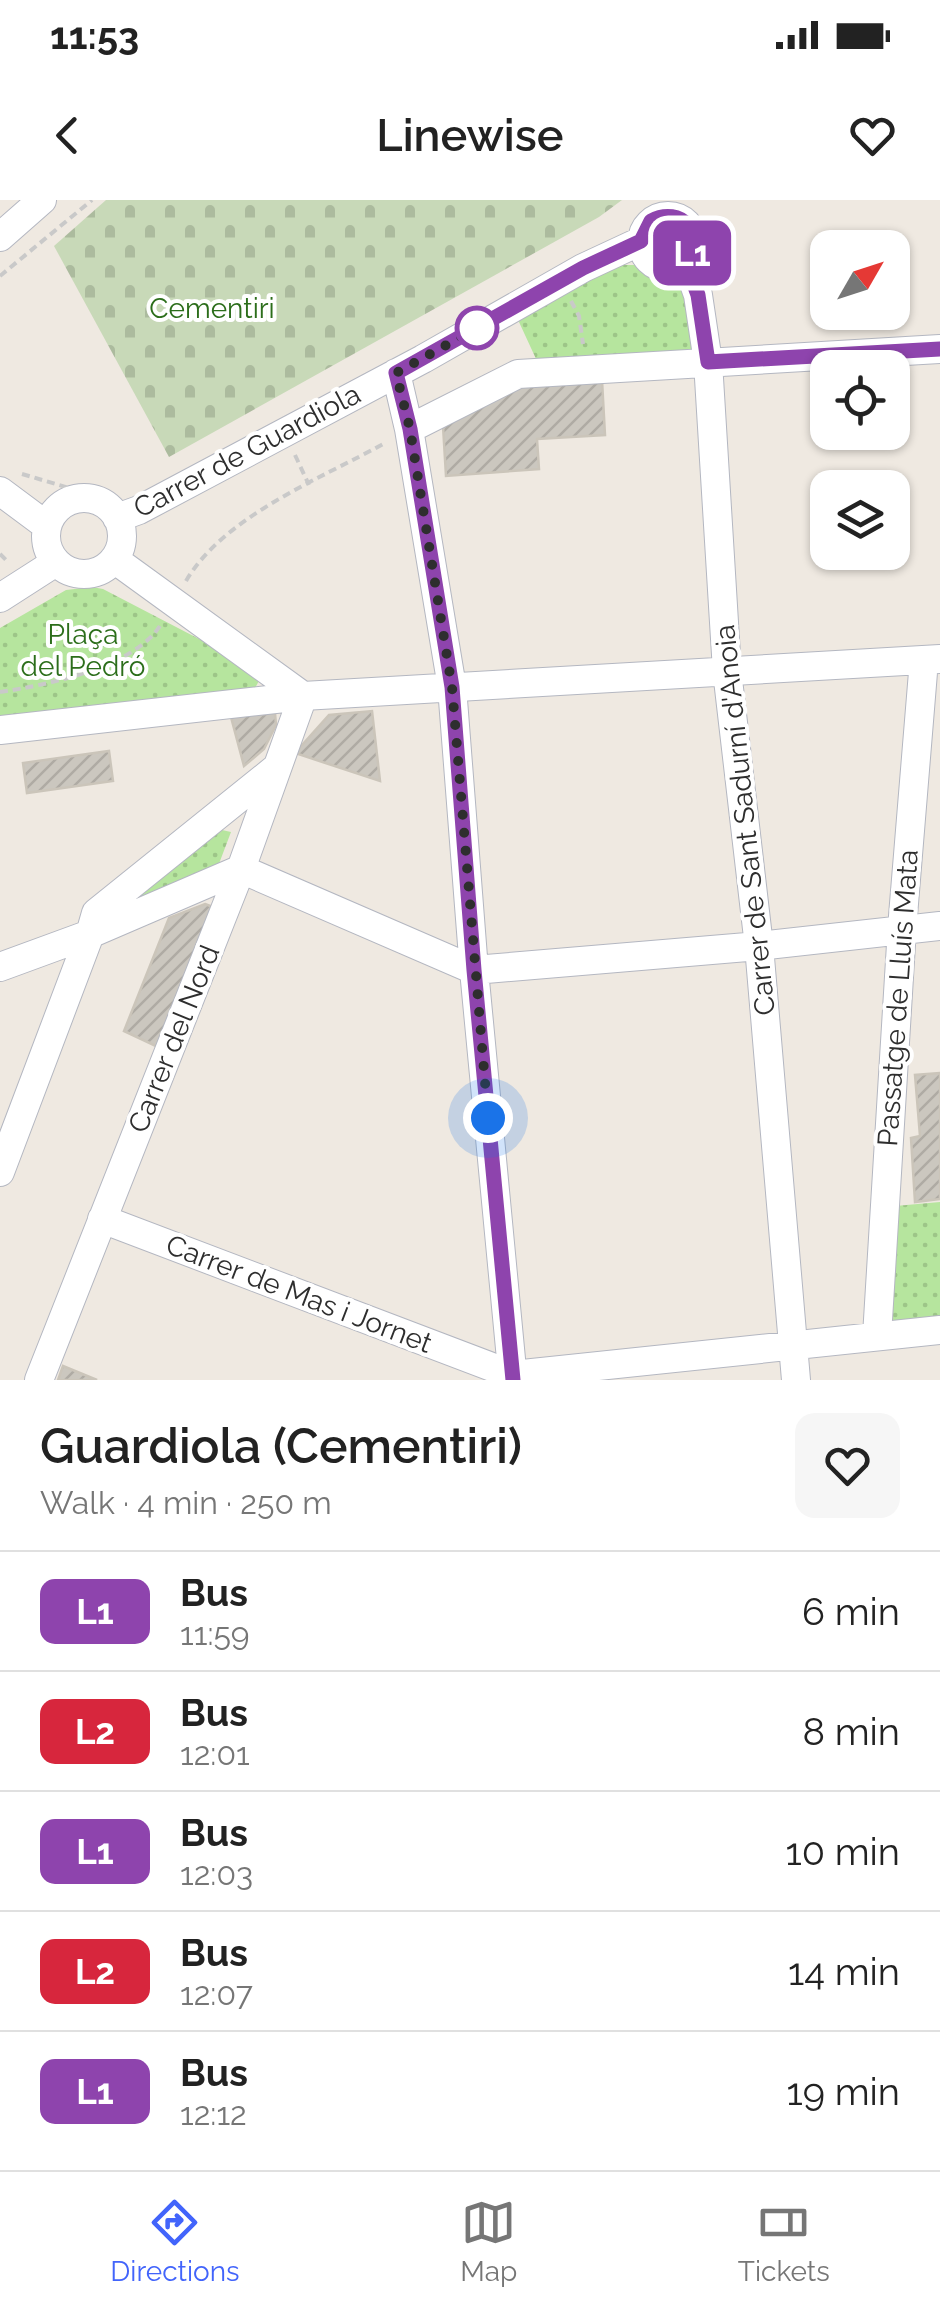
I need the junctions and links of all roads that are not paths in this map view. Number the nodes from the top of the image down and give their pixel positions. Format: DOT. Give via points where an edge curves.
graph roads {
  1 [pos="42,200"];
  2 [pos="685,209"];
  3 [pos="0,236"];
  4 [pos="641,241"];
  5 [pos="686,262"];
  6 [pos="940,349"];
  7 [pos="708,362"];
  8 [pos="396,373"];
  9 [pos="407,419"];
  10 [pos="11,483"];
  11 [pos="128,514"];
  12 [pos="47,526"];
  13 [pos="114,558"];
  14 [pos="56,562"];
  15 [pos="0,598"];
  16 [pos="932,659"];
  17 [pos="727,671"];
  18 [pos="452,687"];
  19 [pos="303,696"];
  20 [pos="0,730"];
  21 [pos="276,768"];
  22 [pos="212,818"];
  23 [pos="241,869"];
  24 [pos="940,926"];
  25 [pos="902,928"];
  26 [pos="90,934"];
  27 [pos="759,946"];
  28 [pos="0,967"];
  29 [pos="474,970"];
  30 [pos="0,1172"];
  31 [pos="102,1219"];
  32 [pos="940,1330"];
  33 [pos="877,1336"];
  34 [pos="794,1345"];
  35 [pos="513,1378"];
  36 [pos="39,1380"];
  37 [pos="796,1380"];
  1 -- 3 [label="street"];
  2 -- 4 [label="street" via="651,221"];
  2 -- 5 [label="street" via="694,238"];
  4 -- 5 [label="street" via="653,264 670,268"];
  4 -- 8 [label="street, Carrer de Guardiola"];
  5 -- 7 [label="street, Carrer de Sant Sadurní d'Anoia"];
  6 -- 7 [label="street"];
  7 -- 9 [label="street" via="518,374"];
  7 -- 17 [label="street, Carrer de Sant Sadurní d'Anoia"];
  8 -- 9 [label="street"];
  8 -- 11 [label="street, Carrer de Guardiola"];
  9 -- 18 [label="street"];
  10 -- 12 [label="street"];
  11 -- 12 [label="street" via="98,501 73,500"];
  11 -- 13 [label="street"];
  12 -- 14 [label="street"];
  13 -- 14 [label="street" via="92,573"];
  13 -- 19 [label="street"];
  14 -- 15 [label="street"];
  16 -- 17 [label="street"];
  16 -- 25 [label="street, Passatge de Lluís Mata"];
  17 -- 18 [label="street"];
  17 -- 27 [label="street, Carrer de Sant Sadurní d'Anoia"];
  18 -- 19 [label="street"];
  18 -- 29 [label="street"];
  19 -- 20 [label="street"];
  19 -- 21 [label="street, Carrer del Nord"];
  21 -- 22 [label="street"];
  21 -- 23 [label="street, Carrer del Nord"];
  22 -- 23 [label="street" via="230,824 240,838"];
  22 -- 26 [label="street" via="96,913"];
  23 -- 26 [label="street"];
  23 -- 29 [label="street"];
  23 -- 31 [label="street, Carrer del Nord"];
  24 -- 25 [label="street"];
  25 -- 27 [label="street"];
  25 -- 33 [label="street, Passatge de Lluís Mata"];
  26 -- 28 [label="street"];
  26 -- 30 [label="street"];
  27 -- 29 [label="street"];
  27 -- 34 [label="street, Carrer de Sant Sadurní d'Anoia"];
  29 -- 35 [label="street"];
  31 -- 35 [label="street, Carrer de Mas i Jornet"];
  31 -- 36 [label="street, Carrer del Nord"];
  32 -- 33 [label="street, Carrer de Mas i Jornet"];
  33 -- 34 [label="street, Carrer de Mas i Jornet"];
  34 -- 35 [label="street, Carrer de Mas i Jornet"];
  34 -- 37 [label="street, Carrer de Sant Sadurní d'Anoia"];
}
